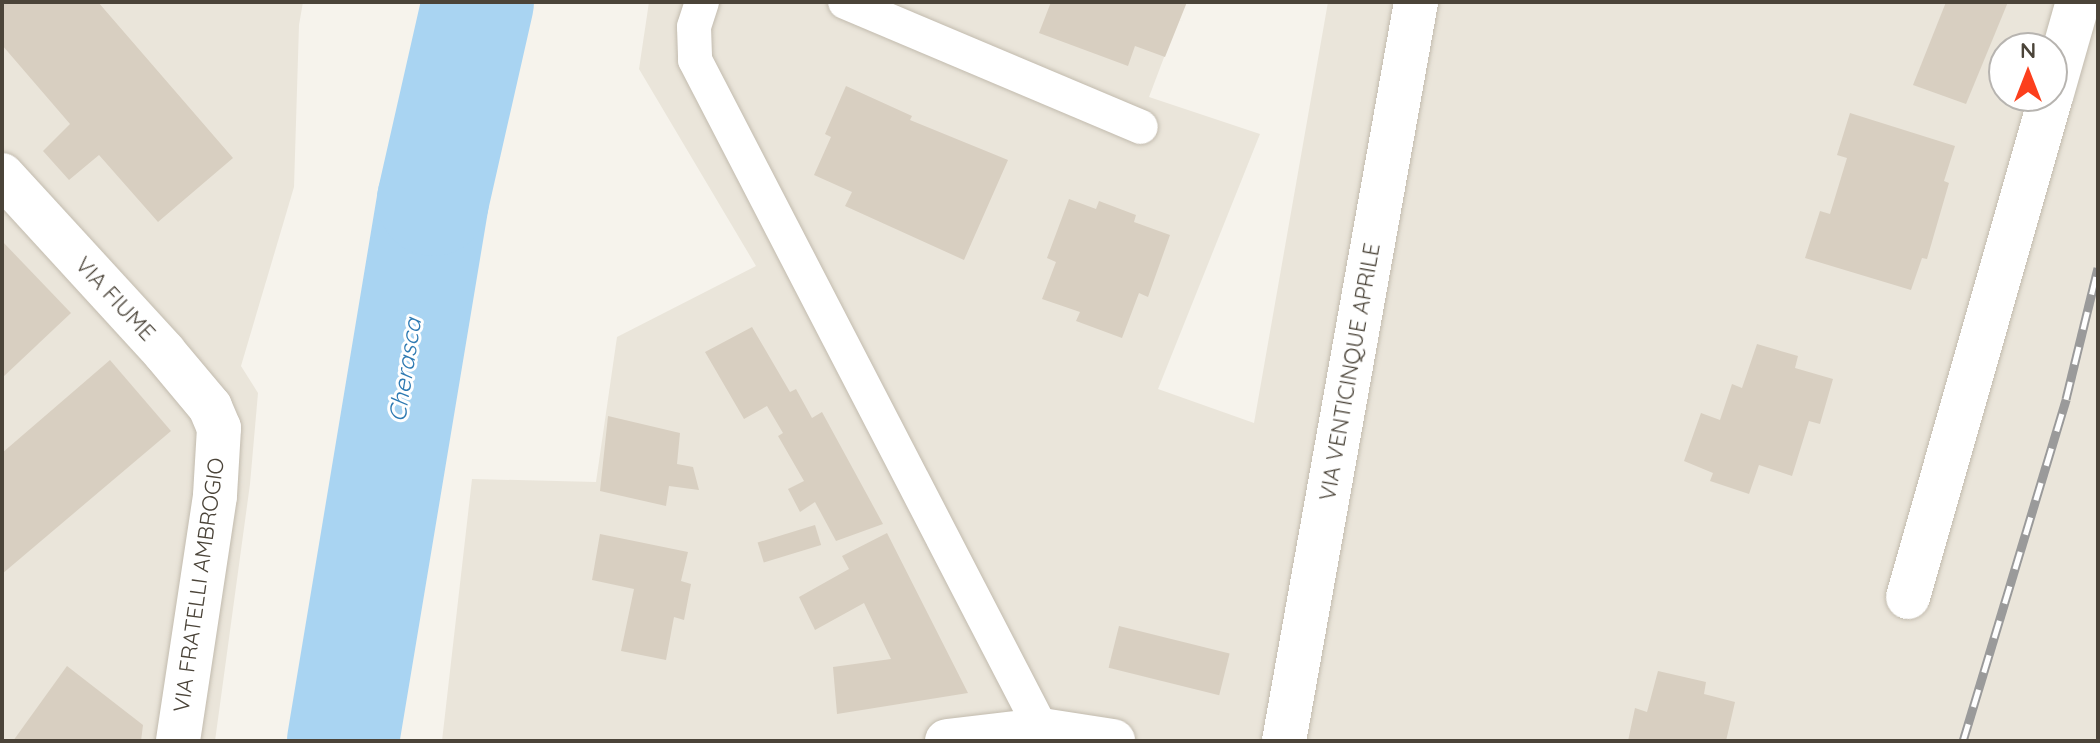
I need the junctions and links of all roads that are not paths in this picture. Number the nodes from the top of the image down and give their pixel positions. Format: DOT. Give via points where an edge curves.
graph roads {
  1 [pos="702,2"];
  2 [pos="845,2"];
  3 [pos="1416,2"];
  4 [pos="2078,2"];
  5 [pos="2068,37"];
  6 [pos="2047,112"];
  7 [pos="1141,127"];
  8 [pos="2,175"];
  9 [pos="219,428"];
  10 [pos="1908,597"];
  11 [pos="1042,730"];
  12 [pos="178,741"];
  13 [pos="947,741"];
  14 [pos="1113,741"];
  15 [pos="1284,741"];
  1 -- 11 [label="lane" via="694,27 695,60"];
  2 -- 7 [label="lane"];
  3 -- 15 [label="street, VIA VENTICINQUE APRILE"];
  4 -- 5 [label="street"];
  6 -- 10 [label="street"];
  8 -- 9 [label="street, VIA FIUME" via="164,352 210,407"];
  9 -- 12 [label="street, VIA FRATELLI AMBROGIO" via="215,496"];
  11 -- 13 [label="street"];
  11 -- 14 [label="street"];
}
